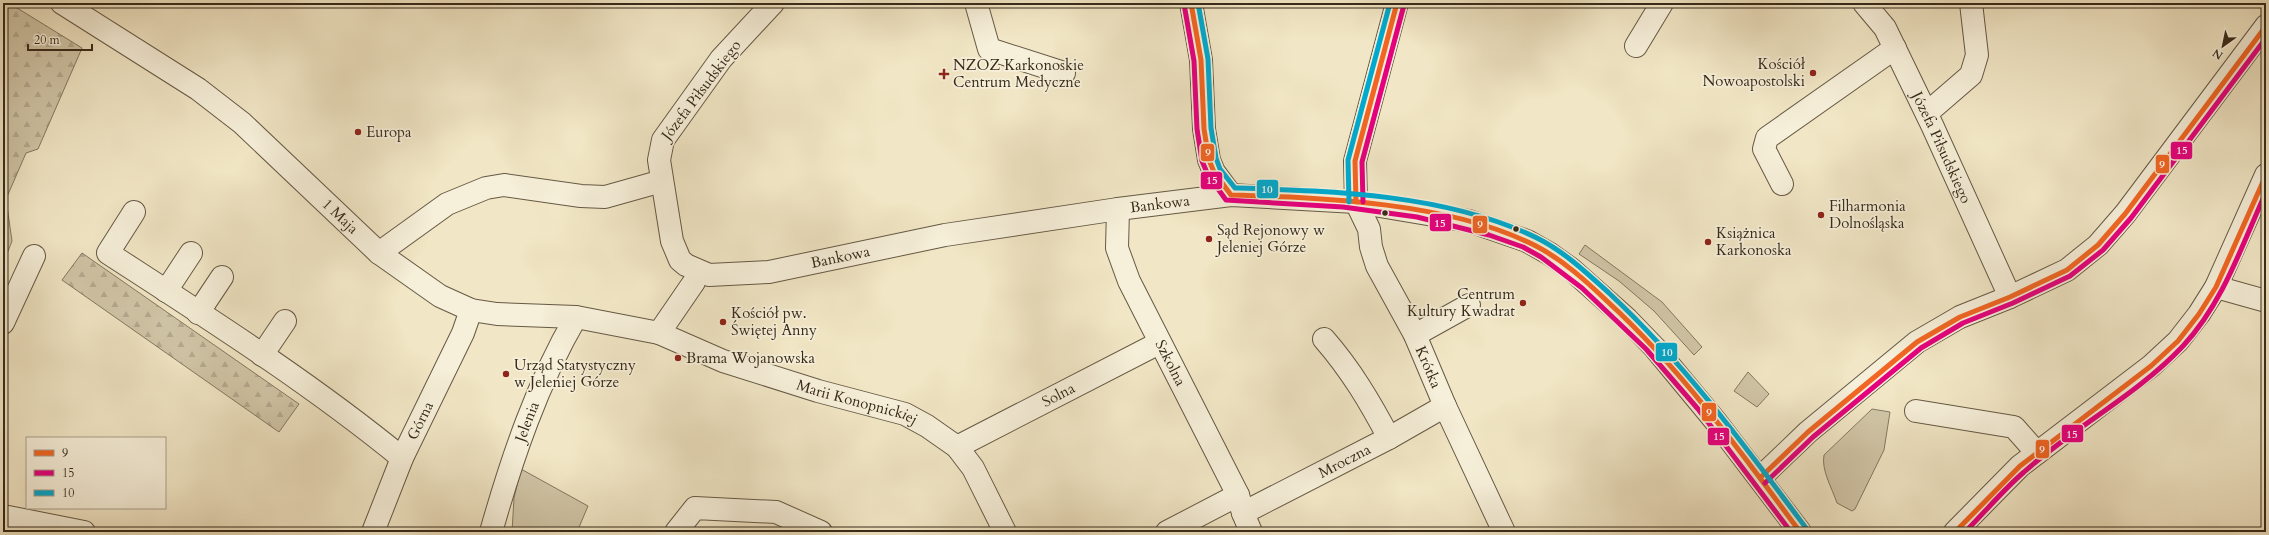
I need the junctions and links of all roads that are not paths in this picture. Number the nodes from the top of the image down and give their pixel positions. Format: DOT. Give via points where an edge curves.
graph roads {
  1 [pos="773,3"];
  2 [pos="976,3"];
  3 [pos="1191,3"];
  4 [pos="1397,3"];
  5 [pos="1662,3"];
  6 [pos="1864,3"];
  7 [pos="1971,3"];
  8 [pos="70,5"];
  9 [pos="2266,26"];
  10 [pos="1636,46"];
  11 [pos="1895,48"];
  12 [pos="1064,73"];
  13 [pos="1926,113"];
  14 [pos="2266,175"];
  15 [pos="662,181"];
  16 [pos="1782,184"];
  17 [pos="1231,195"];
  18 [pos="1356,202"];
  19 [pos="1118,209"];
  20 [pos="134,212"];
  21 [pos="191,253"];
  22 [pos="379,253"];
  23 [pos="34,256"];
  24 [pos="222,277"];
  25 [pos="697,277"];
  26 [pos="2216,287"];
  27 [pos="166,291"];
  28 [pos="2010,297"];
  29 [pos="2266,301"];
  30 [pos="1469,305"];
  31 [pos="471,310"];
  32 [pos="198,313"];
  33 [pos="576,317"];
  34 [pos="285,321"];
  35 [pos="3,323"];
  36 [pos="659,333"];
  37 [pos="1415,336"];
  38 [pos="1324,339"];
  39 [pos="1159,343"];
  40 [pos="262,355"];
  41 [pos="1445,406"];
  42 [pos="1916,411"];
  43 [pos="1389,438"];
  44 [pos="957,447"];
  45 [pos="2037,453"];
  46 [pos="402,458"];
  47 [pos="1760,478"];
  48 [pos="1244,513"];
  49 [pos="3,516"];
  50 [pos="84,532"];
  51 [pos="373,532"];
  52 [pos="491,532"];
  53 [pos="676,532"];
  54 [pos="821,532"];
  55 [pos="1005,532"];
  56 [pos="1167,532"];
  57 [pos="1504,532"];
  58 [pos="1800,532"];
  59 [pos="1955,532"];
  1 -- 15 [label="street, Józefa Piłsudskiego" via="721,59 663,140 659,160"];
  2 -- 12 [label="street" via="989,49"];
  3 -- 17 [label="street" via="1201,60 1204,129 1209,160 1214,172"];
  4 -- 18 [label="street" via="1355,161"];
  5 -- 10 [label="street"];
  6 -- 11 [label="street, Józefa Piłsudskiego" via="1885,28"];
  7 -- 13 [label="street" via="1977,55 1971,75"];
  8 -- 22 [label="street, 1 Maja" via="198,89 242,122"];
  9 -- 28 [label="street" via="2130,207 2098,245 2067,270"];
  11 -- 13 [label="street, Józefa Piłsudskiego"];
  11 -- 16 [label="street" via="1767,138 1764,149"];
  13 -- 28 [label="street, Józefa Piłsudskiego"];
  14 -- 26 [label="street"];
  15 -- 22 [label="street" via="604,197 504,185 486,188 447,204"];
  15 -- 25 [label="street, Józefa Piłsudskiego" via="675,251"];
  17 -- 18 [label="street, Bankowa"];
  17 -- 19 [label="street, Bankowa"];
  18 -- 37 [label="street, Krótka" via="1370,229 1371,247 1377,266"];
  18 -- 47 [label="street, Bankowa" via="1468,221 1527,241 1550,254 1571,269 1627,319 1704,407"];
  19 -- 25 [label="street, Bankowa" via="945,235 769,272 709,274"];
  19 -- 39 [label="street, Szkolna" via="1117,248 1129,281"];
  20 -- 27 [label="street" via="108,253"];
  21 -- 27 [label="street"];
  22 -- 31 [label="street, 1 Maja" via="440,296"];
  23 -- 35 [label="street"];
  24 -- 32 [label="street"];
  25 -- 36 [label="street"];
  26 -- 29 [label="street"];
  26 -- 45 [label="street" via="2178,340 2156,361"];
  27 -- 32 [label="street"];
  28 -- 47 [label="street" via="1960,317 1916,342 1808,432"];
  30 -- 37 [label="street"];
  31 -- 33 [label="street, 1 Maja" via="497,314"];
  31 -- 46 [label="street, Górna" via="463,333"];
  32 -- 40 [label="street"];
  33 -- 36 [label="street, 1 Maja"];
  33 -- 52 [label="street, Jelenia" via="521,437"];
  34 -- 40 [label="street"];
  36 -- 44 [label="street, Marii Konopnickiej" via="723,361 818,391 905,414"];
  37 -- 41 [label="street, Krótka"];
  38 -- 43 [label="street" via="1346,365"];
  39 -- 44 [label="street, Solna"];
  39 -- 48 [label="street, Szkolna"];
  40 -- 46 [label="street" via="364,427"];
  41 -- 43 [label="street, Mroczna"];
  41 -- 57 [label="street, Krótka"];
  42 -- 45 [label="street" via="2014,427"];
  43 -- 48 [label="street, Mroczna"];
  44 -- 55 [label="street, Marii Konopnickiej" via="973,468"];
  45 -- 59 [label="street" via="2020,466"];
  46 -- 51 [label="street, Górna"];
  47 -- 58 [label="street, Bankowa"];
  48 -- 56 [label="street, Mroczna"];
  49 -- 50 [label="street"];
  53 -- 54 [label="street" via="694,508 776,512"];
}
